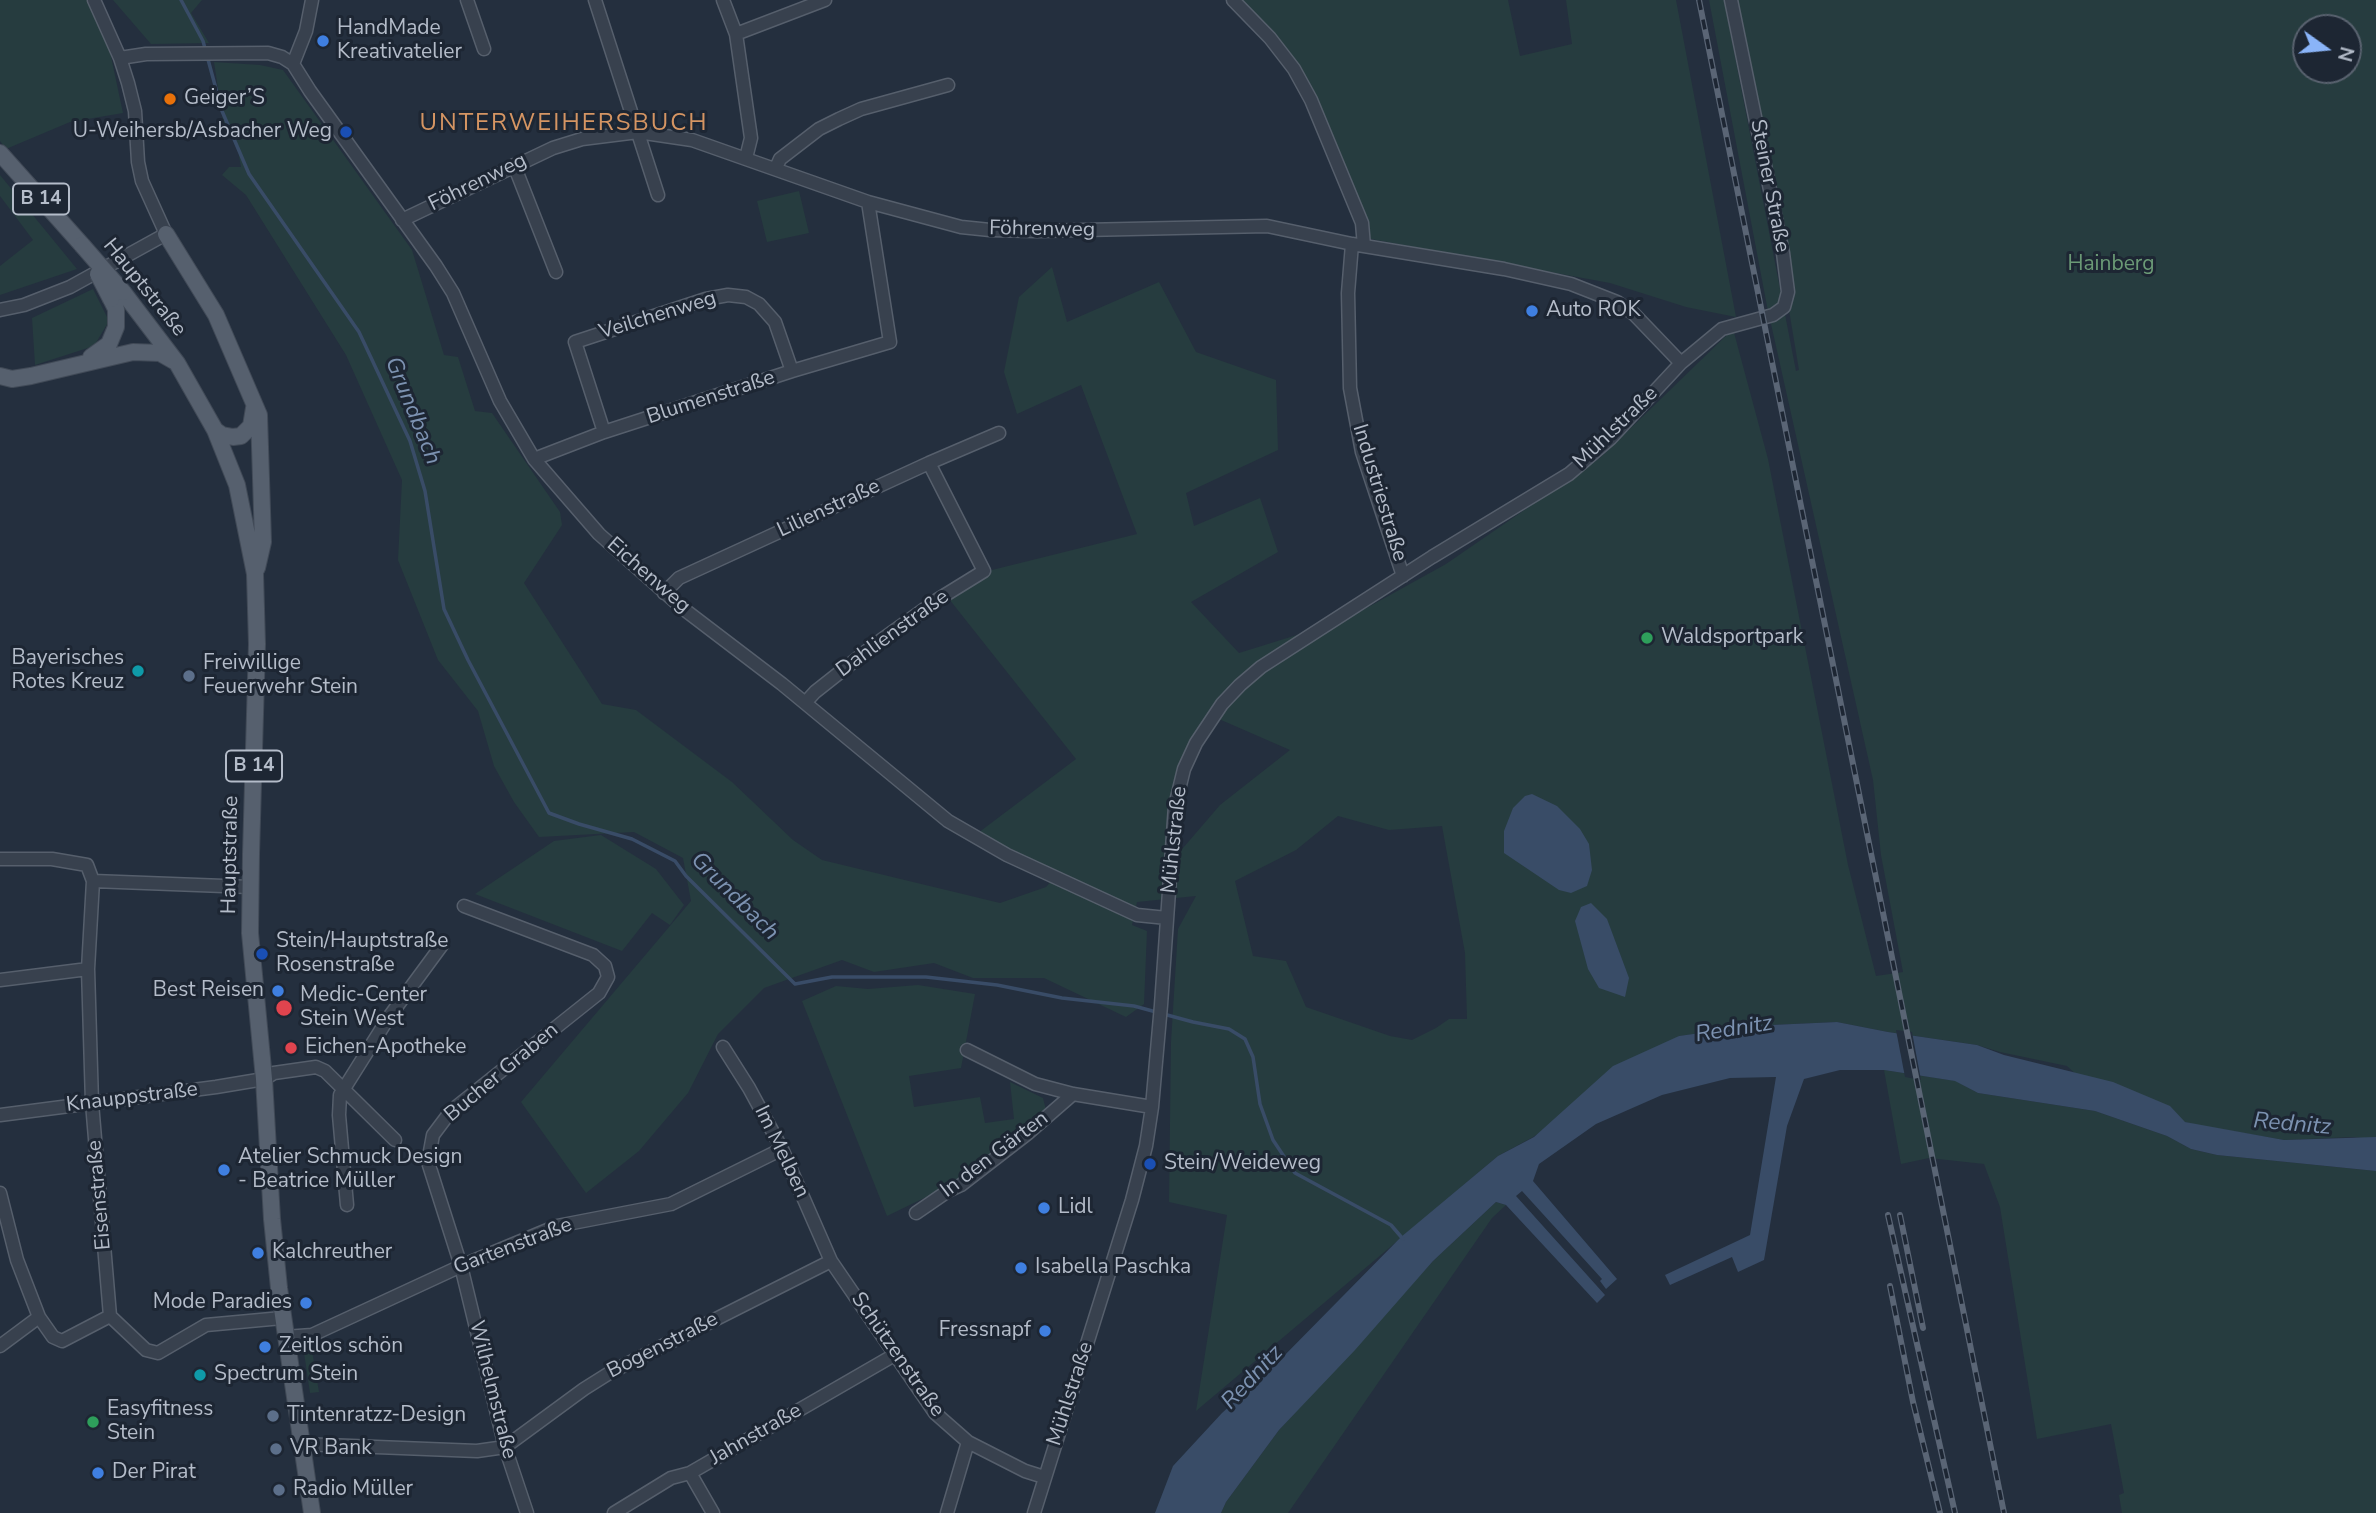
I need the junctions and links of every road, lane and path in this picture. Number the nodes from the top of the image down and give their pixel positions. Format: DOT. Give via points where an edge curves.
graph roads {
  1 [pos="94,0"];
  2 [pos="312,0"];
  3 [pos="467,0"];
  4 [pos="595,0"];
  5 [pos="723,0"];
  6 [pos="825,0"];
  7 [pos="1233,0"];
  8 [pos="1731,0"];
  9 [pos="736,34"];
  10 [pos="484,49"];
  11 [pos="120,58"];
  12 [pos="293,64"];
  13 [pos="948,85"];
  14 [pos="638,132"];
  15 [pos="0,153"];
  16 [pos="746,158"];
  17 [pos="514,166"];
  18 [pos="776,169"];
  19 [pos="658,195"];
  20 [pos="868,201"];
  21 [pos="401,220"];
  22 [pos="166,233"];
  23 [pos="1358,245"];
  24 [pos="556,272"];
  25 [pos="117,295"];
  26 [pos="0,310"];
  27 [pos="1722,329"];
  28 [pos="83,362"];
  29 [pos="177,363"];
  30 [pos="1681,363"];
  31 [pos="792,371"];
  32 [pos="0,376"];
  33 [pos="254,399"];
  34 [pos="215,430"];
  35 [pos="604,432"];
  36 [pos="999,433"];
  37 [pos="534,459"];
  38 [pos="929,463"];
  39 [pos="255,573"];
  40 [pos="1403,576"];
  41 [pos="664,593"];
  42 [pos="805,703"];
  43 [pos="0,859"];
  44 [pos="93,881"];
  45 [pos="250,887"];
  46 [pos="464,906"];
  47 [pos="1167,918"];
  48 [pos="442,945"];
  49 [pos="88,969"];
  50 [pos="0,980"];
  51 [pos="723,1047"];
  52 [pos="967,1050"];
  53 [pos="264,1079"];
  54 [pos="344,1089"];
  55 [pos="1073,1094"];
  56 [pos="92,1103"];
  57 [pos="1152,1107"];
  58 [pos="0,1115"];
  59 [pos="395,1140"];
  60 [pos="782,1149"];
  61 [pos="0,1193"];
  62 [pos="347,1205"];
  63 [pos="916,1213"];
  64 [pos="831,1261"];
  65 [pos="461,1266"];
  66 [pos="110,1316"];
  67 [pos="39,1317"];
  68 [pos="282,1318"];
  69 [pos="285,1337"];
  70 [pos="0,1346"];
  71 [pos="896,1354"];
  72 [pos="968,1443"];
  73 [pos="301,1444"];
  74 [pos="505,1447"];
  75 [pos="690,1473"];
  76 [pos="1044,1477"];
  77 [pos="309,1513"];
  78 [pos="527,1513"];
  79 [pos="614,1513"];
  80 [pos="713,1513"];
  81 [pos="947,1513"];
  82 [pos="1034,1513"];
  1 -- 11 [label="street"];
  2 -- 12 [label="street"];
  3 -- 10 [label="street"];
  4 -- 14 [label="street"];
  5 -- 9 [label="street"];
  6 -- 9 [label="street"];
  7 -- 23 [label="street, Industriestraße" via="1270,38 1311,100 1362,223"];
  8 -- 27 [label="street, Steiner Straße" via="1788,292 1784,307 1773,315"];
  9 -- 16 [label="street" via="751,138"];
  11 -- 12 [label="street" via="268,53"];
  11 -- 22 [label="street" via="135,111 142,181"];
  12 -- 21 [label="street, Eichenweg"];
  13 -- 18 [label="street" via="839,118 780,159"];
  14 -- 16 [label="street, Föhrenweg" via="679,136"];
  14 -- 17 [label="street, Föhrenweg" via="582,139"];
  14 -- 19 [label="street"];
  15 -- 25 [label="main road, Hauptstraße / B 14, bridge" via="82,244"];
  16 -- 18 [label="street, Föhrenweg"];
  17 -- 21 [label="street, Föhrenweg"];
  17 -- 24 [label="street"];
  18 -- 20 [label="street, Föhrenweg"];
  20 -- 23 [label="street, Föhrenweg" via="961,227 990,230 1267,226"];
  20 -- 31 [label="street, Blumenstraße" via="890,342"];
  21 -- 37 [label="street, Eichenweg" via="453,293 500,401"];
  22 -- 26 [label="street" via="70,286"];
  22 -- 33 [label="main road" via="216,314"];
  23 -- 30 [label="street, Föhrenweg" via="1571,284 1634,314"];
  23 -- 40 [label="street, Industriestraße" via="1348,293 1350,388 1362,452"];
  25 -- 28 [label="main road" via="116,327 109,344"];
  25 -- 29 [label="main road, Hauptstraße / B 14"];
  27 -- 30 [label="street, Mühlstraße"];
  28 -- 29 [label="main road" via="148,351"];
  28 -- 32 [label="main road" via="31,376"];
  29 -- 34 [label="main road, Hauptstraße / B 14"];
  30 -- 40 [label="street, Mühlstraße" via="1611,438 1569,474"];
  31 -- 35 [label="street, Blumenstraße"];
  31 -- 35 [label="street, Veilchenweg" via="775,322 759,304 728,295 706,299 575,342"];
  33 -- 34 [label="main road" via="247,432 233,437"];
  33 -- 39 [label="main road" via="261,432 263,542"];
  34 -- 39 [label="main road, Hauptstraße / B 14" via="237,485"];
  35 -- 37 [label="street, Blumenstraße"];
  36 -- 38 [label="street, Lilienstraße"];
  37 -- 41 [label="street, Eichenweg" via="599,534"];
  38 -- 41 [label="street, Lilienstraße" via="679,578"];
  38 -- 42 [label="street, Dahlienstraße" via="984,571 877,643"];
  39 -- 45 [label="main road, Hauptstraße / B 14"];
  40 -- 47 [label="street, Mühlstraße" via="1262,667 1222,704 1184,769 1175,806"];
  41 -- 42 [label="street, Eichenweg"];
  42 -- 47 [label="street, Eichenweg" via="972,837 1137,915"];
  43 -- 44 [label="street" via="52,859 86,865"];
  44 -- 45 [label="street"];
  44 -- 49 [label="street, Eisenstraße"];
  45 -- 53 [label="main road, Hauptstraße / B 14"];
  46 -- 65 [label="street, Bucher Graben" via="593,955 605,965 608,977 599,993 452,1111 433,1135 428,1162"];
  47 -- 57 [label="street, Mühlstraße"];
  48 -- 54 [label="street"];
  49 -- 50 [label="street"];
  49 -- 56 [label="street, Eisenstraße"];
  51 -- 60 [label="street, Im Melben"];
  52 -- 55 [label="street" via="1035,1084"];
  53 -- 54 [label="street, Knauppstraße" via="274,1073 316,1068"];
  53 -- 56 [label="street, Knauppstraße"];
  53 -- 68 [label="main road, Hauptstraße / B 14"];
  54 -- 59 [label="street, Knauppstraße"];
  54 -- 62 [label="street" via="339,1115"];
  55 -- 57 [label="street"];
  55 -- 63 [label="street, In den Gärten" via="961,1185"];
  56 -- 58 [label="street, Knauppstraße"];
  56 -- 66 [label="street, Eisenstraße"];
  57 -- 76 [label="street, Mühlstraße" via="1132,1200"];
  60 -- 64 [label="street, Im Melben"];
  60 -- 65 [label="street, Gartenstraße" via="671,1204 557,1226"];
  61 -- 67 [label="street" via="17,1259"];
  64 -- 71 [label="street, Schützenstraße"];
  64 -- 74 [label="street, Bogenstraße" via="611,1372"];
  65 -- 69 [label="street, Gartenstraße" via="312,1335"];
  65 -- 74 [label="street, Wilhelmstraße"];
  66 -- 67 [label="street" via="62,1341 53,1337"];
  66 -- 68 [label="street" via="146,1350 158,1353 205,1325"];
  67 -- 70 [label="street"];
  68 -- 69 [label="main road, Hauptstraße / B 14"];
  69 -- 73 [label="main road, Hauptstraße / B 14"];
  71 -- 72 [label="street, Schützenstraße" via="935,1413"];
  71 -- 75 [label="street, Jahnstraße"];
  72 -- 76 [label="street, Schützenstraße"];
  72 -- 81 [label="street"];
  73 -- 74 [label="street" via="478,1451"];
  73 -- 77 [label="main road, Hauptstraße / B 14"];
  74 -- 78 [label="street, Wilhelmstraße"];
  75 -- 79 [label="street, Jahnstraße" via="671,1478"];
  75 -- 80 [label="street"];
  76 -- 82 [label="street, Mühlstraße"];
}
